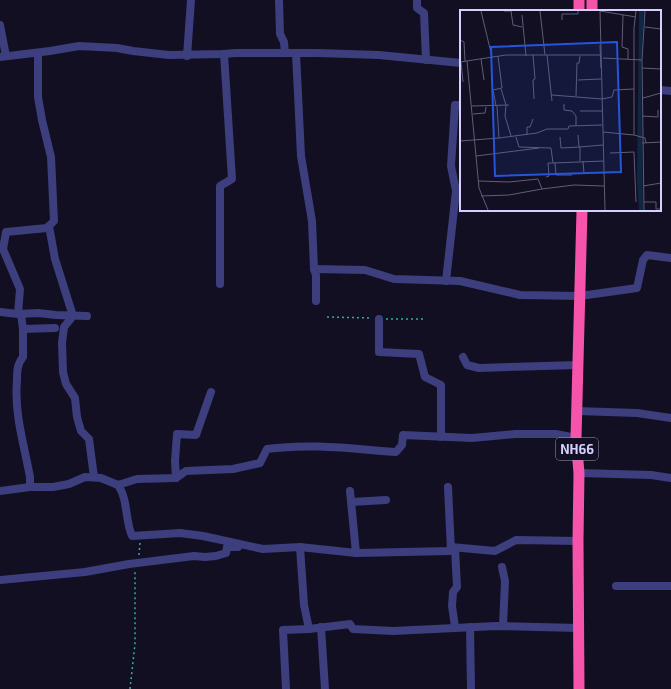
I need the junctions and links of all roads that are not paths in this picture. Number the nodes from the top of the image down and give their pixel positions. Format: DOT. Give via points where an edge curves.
graph roads {
  1 [pos="191,0"];
  2 [pos="279,0"];
  3 [pos="417,0"];
  4 [pos="579,0"];
  5 [pos="578,10"];
  6 [pos="0,25"];
  7 [pos="38,53"];
  8 [pos="285,53"];
  9 [pos="296,53"];
  10 [pos="224,54"];
  11 [pos="3,56"];
  12 [pos="187,56"];
  13 [pos="426,60"];
  14 [pos="460,63"];
  15 [pos="661,90"];
  16 [pos="671,91"];
  17 [pos="460,105"];
  18 [pos="459,191"];
  19 [pos="582,211"];
  20 [pos="49,226"];
  21 [pos="671,258"];
  22 [pos="314,269"];
  23 [pos="446,281"];
  24 [pos="220,284"];
  25 [pos="580,296"];
  26 [pos="316,301"];
  27 [pos="0,312"];
  28 [pos="20,314"];
  29 [pos="73,316"];
  30 [pos="87,316"];
  31 [pos="379,319"];
  32 [pos="54,328"];
  33 [pos="23,329"];
  34 [pos="463,357"];
  35 [pos="578,365"];
  36 [pos="211,392"];
  37 [pos="577,411"];
  38 [pos="671,418"];
  39 [pos="441,437"];
  40 [pos="576,438"];
  41 [pos="579,473"];
  42 [pos="94,477"];
  43 [pos="176,478"];
  44 [pos="671,478"];
  45 [pos="118,485"];
  46 [pos="30,487"];
  47 [pos="448,487"];
  48 [pos="0,491"];
  49 [pos="350,491"];
  50 [pos="386,500"];
  51 [pos="351,502"];
  52 [pos="578,541"];
  53 [pos="250,546"];
  54 [pos="300,547"];
  55 [pos="453,548"];
  56 [pos="356,553"];
  57 [pos="502,568"];
  58 [pos="0,580"];
  59 [pos="616,586"];
  60 [pos="671,586"];
  61 [pos="503,626"];
  62 [pos="321,627"];
  63 [pos="455,627"];
  64 [pos="470,627"];
  65 [pos="579,628"];
  66 [pos="309,629"];
  67 [pos="286,689"];
  68 [pos="325,689"];
  69 [pos="471,689"];
  70 [pos="579,689"];
  1 -- 12 [label="street"];
  2 -- 8 [label="street" via="280,34"];
  3 -- 13 [label="street" via="417,8 424,13"];
  4 -- 5 [label="highway"];
  6 -- 11 [label="street"];
  7 -- 11 [label="street"];
  7 -- 12 [label="street" via="79,46"];
  7 -- 20 [label="street" via="38,97 51,164 54,221"];
  8 -- 9 [label="street"];
  8 -- 10 [label="street"];
  9 -- 13 [label="street" via="378,55"];
  9 -- 22 [label="street" via="301,156 312,221"];
  10 -- 12 [label="street"];
  10 -- 24 [label="street" via="232,180 220,186"];
  13 -- 14 [label="street"];
  15 -- 16 [label="street"];
  17 -- 18 [label="street" via="455,105 451,166"];
  18 -- 23 [label="street"];
  19 -- 25 [label="highway, NH66"];
  20 -- 28 [label="street" via="6,232 4,250 20,288"];
  20 -- 29 [label="street" via="55,259"];
  21 -- 25 [label="street" via="647,255 637,288"];
  22 -- 23 [label="street" via="365,270 394,279"];
  22 -- 26 [label="street"];
  23 -- 25 [label="street" via="460,281 520,295"];
  25 -- 35 [label="highway, NH66"];
  27 -- 28 [label="street"];
  28 -- 29 [label="street"];
  28 -- 33 [label="street"];
  29 -- 30 [label="street"];
  29 -- 42 [label="street" via="64,327 63,372 66,384 75,398 81,430 89,439"];
  31 -- 39 [label="street" via="379,352 419,354 425,377 441,384"];
  32 -- 33 [label="street"];
  33 -- 46 [label="street" via="23,357 19,362 16,393 17,418"];
  34 -- 35 [label="street" via="467,365 479,368"];
  35 -- 37 [label="highway, NH66"];
  36 -- 43 [label="street" via="196,435 177,434"];
  37 -- 38 [label="street" via="636,413"];
  37 -- 40 [label="highway, NH66"];
  39 -- 40 [label="street" via="556,434"];
  39 -- 43 [label="street" via="402,435 402,445 396,452 325,446 286,446 267,449 260,464 233,469 186,471"];
  40 -- 41 [label="highway, NH66"];
  41 -- 44 [label="street"];
  41 -- 52 [label="highway, NH66"];
  42 -- 45 [label="street"];
  42 -- 46 [label="street" via="85,477 53,487"];
  43 -- 45 [label="street" via="137,480"];
  45 -- 53 [label="street" via="122,491 132,536 180,533"];
  46 -- 48 [label="street"];
  47 -- 55 [label="street"];
  49 -- 51 [label="street"];
  50 -- 51 [label="street"];
  51 -- 56 [label="street"];
  52 -- 55 [label="street" via="516,540 495,551"];
  52 -- 65 [label="highway, NH66"];
  53 -- 54 [label="street" via="263,549"];
  53 -- 58 [label="street" via="227,547 226,553 216,556 194,556 85,572"];
  54 -- 56 [label="street"];
  54 -- 66 [label="street" via="304,605"];
  55 -- 56 [label="street" via="451,551"];
  55 -- 63 [label="street" via="458,587 453,592"];
  57 -- 61 [label="street" via="505,581"];
  59 -- 60 [label="street"];
  61 -- 64 [label="street"];
  61 -- 65 [label="street"];
  62 -- 63 [label="street" via="350,624 353,630 393,631"];
  62 -- 66 [label="street"];
  62 -- 68 [label="street"];
  63 -- 64 [label="street"];
  64 -- 69 [label="street"];
  65 -- 70 [label="highway, NH66"];
  66 -- 67 [label="street" via="283,630"];
}
